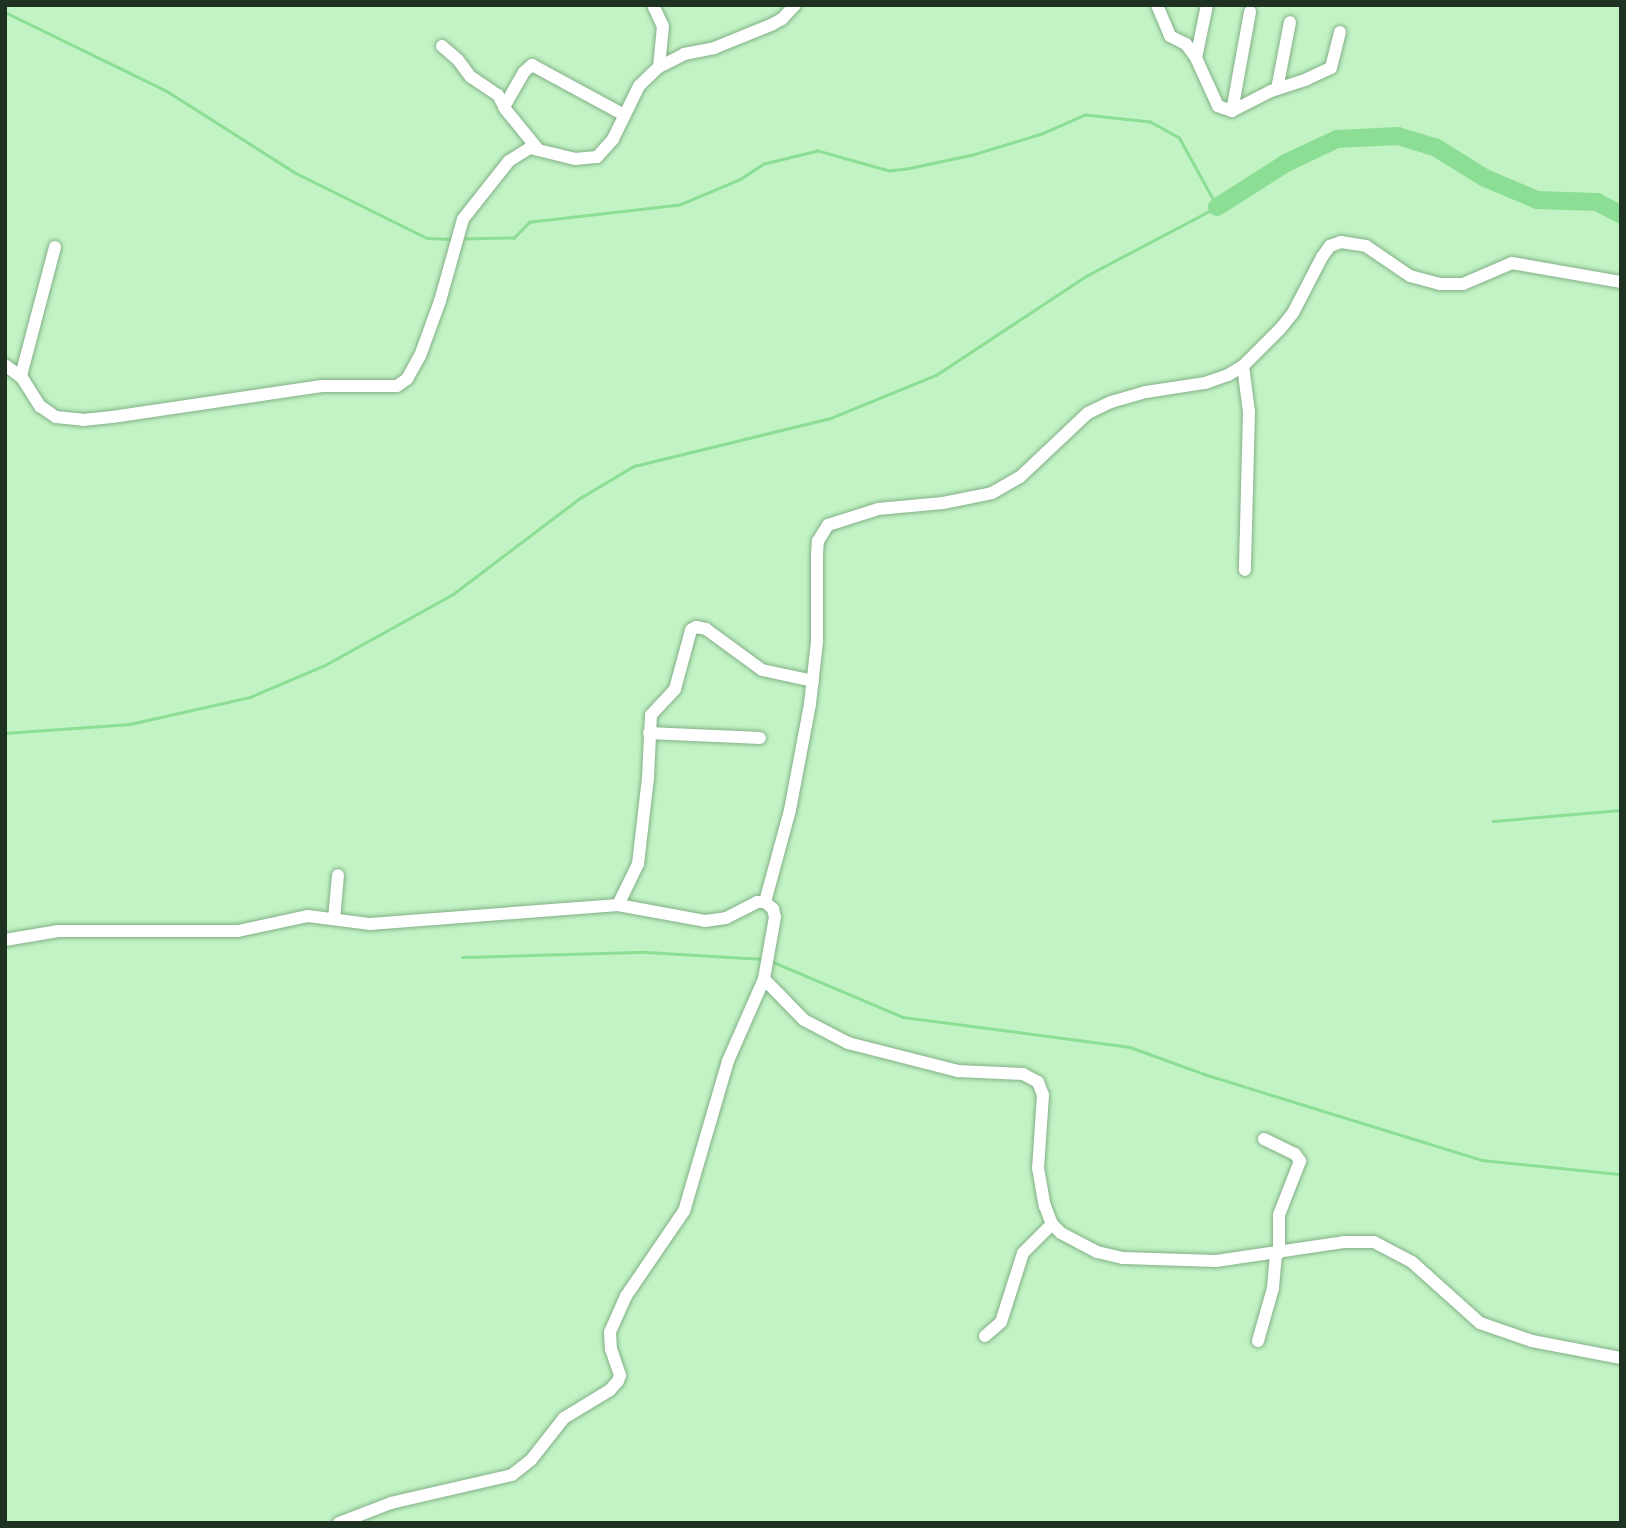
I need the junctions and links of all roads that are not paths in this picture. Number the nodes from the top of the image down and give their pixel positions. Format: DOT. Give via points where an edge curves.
graph roads {
  1 [pos="653,5"];
  2 [pos="795,5"];
  3 [pos="1157,5"];
  4 [pos="1207,5"];
  5 [pos="1250,12"];
  6 [pos="1290,22"];
  7 [pos="1340,32"];
  8 [pos="442,46"];
  9 [pos="1196,58"];
  10 [pos="659,67"];
  11 [pos="1277,89"];
  12 [pos="504,107"];
  13 [pos="1232,111"];
  14 [pos="624,115"];
  15 [pos="537,148"];
  16 [pos="55,247"];
  17 [pos="1621,282"];
  18 [pos="5,365"];
  19 [pos="1243,366"];
  20 [pos="22,379"];
  21 [pos="1245,570"];
  22 [pos="813,681"];
  23 [pos="649,733"];
  24 [pos="760,738"];
  25 [pos="338,875"];
  26 [pos="765,902"];
  27 [pos="618,905"];
  28 [pos="334,919"];
  29 [pos="5,940"];
  30 [pos="765,973"];
  31 [pos="1264,1139"];
  32 [pos="1052,1224"];
  33 [pos="1277,1254"];
  34 [pos="985,1336"];
  35 [pos="1258,1341"];
  36 [pos="1621,1358"];
  37 [pos="340,1523"];
  1 -- 10 [label="street" via="663,26"];
  2 -- 10 [label="street" via="782,19"];
  3 -- 9 [label="street" via="1170,36 1186,44"];
  4 -- 9 [label="street"];
  5 -- 13 [label="street"];
  6 -- 11 [label="street"];
  7 -- 11 [label="street" via="1331,68"];
  8 -- 12 [label="street" via="469,76 498,94"];
  9 -- 13 [label="street" via="1218,106"];
  10 -- 14 [label="street" via="639,86"];
  11 -- 13 [label="street"];
  12 -- 14 [label="street" via="532,65"];
  12 -- 15 [label="street"];
  14 -- 15 [label="street" via="614,139 597,157 575,159"];
  15 -- 20 [label="street" via="524,150 509,161 461,225 417,364 397,386 322,386 73,420 48,413"];
  16 -- 20 [label="street"];
  17 -- 19 [label="street" via="1512,262 1463,284 1439,284 1410,276 1366,246 1341,242 1330,246 1322,257 1293,313"];
  18 -- 20 [label="street"];
  19 -- 21 [label="street" via="1249,412"];
  19 -- 22 [label="street" via="1205,383 1146,392 1088,413 1020,477 992,493 878,509 828,525 818,541"];
  22 -- 23 [label="street" via="755,666 706,629 693,628 679,682 651,715"];
  22 -- 26 [label="street" via="792,799"];
  23 -- 24 [label="street"];
  23 -- 27 [label="street" via="638,864"];
  25 -- 28 [label="street"];
  26 -- 27 [label="street" via="705,921"];
  26 -- 30 [label="street" via="775,912"];
  27 -- 28 [label="street" via="379,923"];
  28 -- 29 [label="street" via="297,918 238,931 58,931"];
  30 -- 32 [label="street" via="804,1020 832,1037 949,1069 1023,1074 1038,1082 1043,1095 1038,1168"];
  30 -- 37 [label="street" via="724,1071 684,1212 614,1321 609,1340 619,1368 618,1381 564,1418 531,1461 512,1475 391,1503"];
  31 -- 33 [label="street" via="1300,1161 1279,1215"];
  32 -- 33 [label="street" via="1090,1249 1124,1258 1216,1261"];
  32 -- 34 [label="street" via="1023,1253 1001,1322"];
  33 -- 35 [label="street"];
  33 -- 36 [label="street" via="1343,1242 1374,1242 1412,1262 1480,1323 1532,1341"];
}
